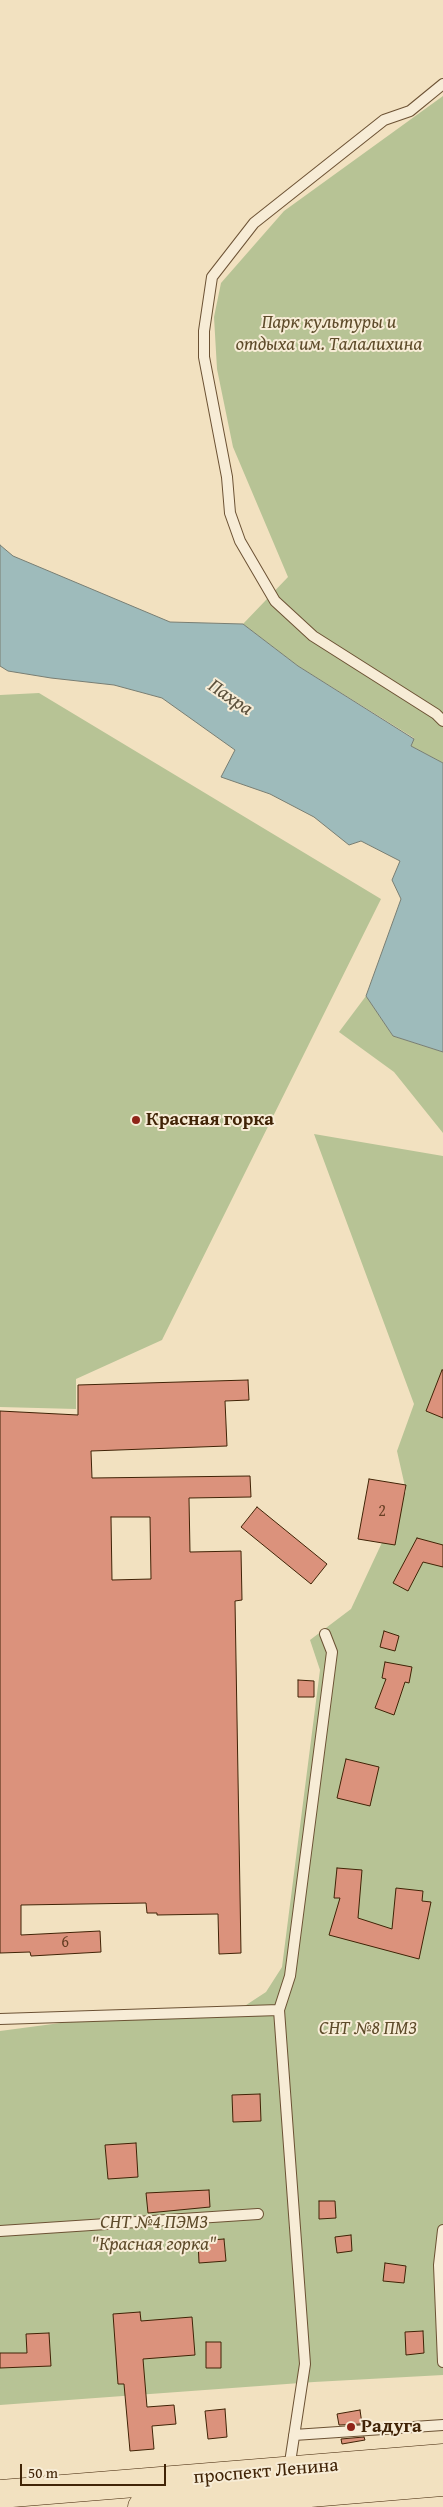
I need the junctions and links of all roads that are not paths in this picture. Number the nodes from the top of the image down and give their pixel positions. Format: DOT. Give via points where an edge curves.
graph roads {
  1 [pos="443,84"];
  2 [pos="443,721"];
  3 [pos="325,1634"];
  4 [pos="278,2010"];
  5 [pos="0,2019"];
  6 [pos="258,2214"];
  7 [pos="443,2230"];
  8 [pos="0,2231"];
  9 [pos="443,2362"];
  10 [pos="443,2425"];
  11 [pos="294,2435"];
  12 [pos="443,2458"];
  13 [pos="289,2470"];
  14 [pos="443,2482"];
  15 [pos="0,2494"];
  16 [pos="142,2507"];
  1 -- 2 [label="lane" via="410,111 384,120 254,222 212,278 204,331 204,357 227,477 230,513 240,541 274,601 313,636"];
  3 -- 4 [label="lane" via="332,1652 290,1976"];
  4 -- 5 [label="lane"];
  4 -- 11 [label="lane" via="305,2364"];
  6 -- 8 [label="lane"];
  7 -- 9 [label="lane" via="439,2264"];
  10 -- 11 [label="lane"];
  11 -- 13 [label="lane"];
  12 -- 13 [label="main road, проспект Ленина"];
  13 -- 15 [label="main road, проспект Ленина"];
  14 -- 16 [label="main road, проспект Ленина"];
}
